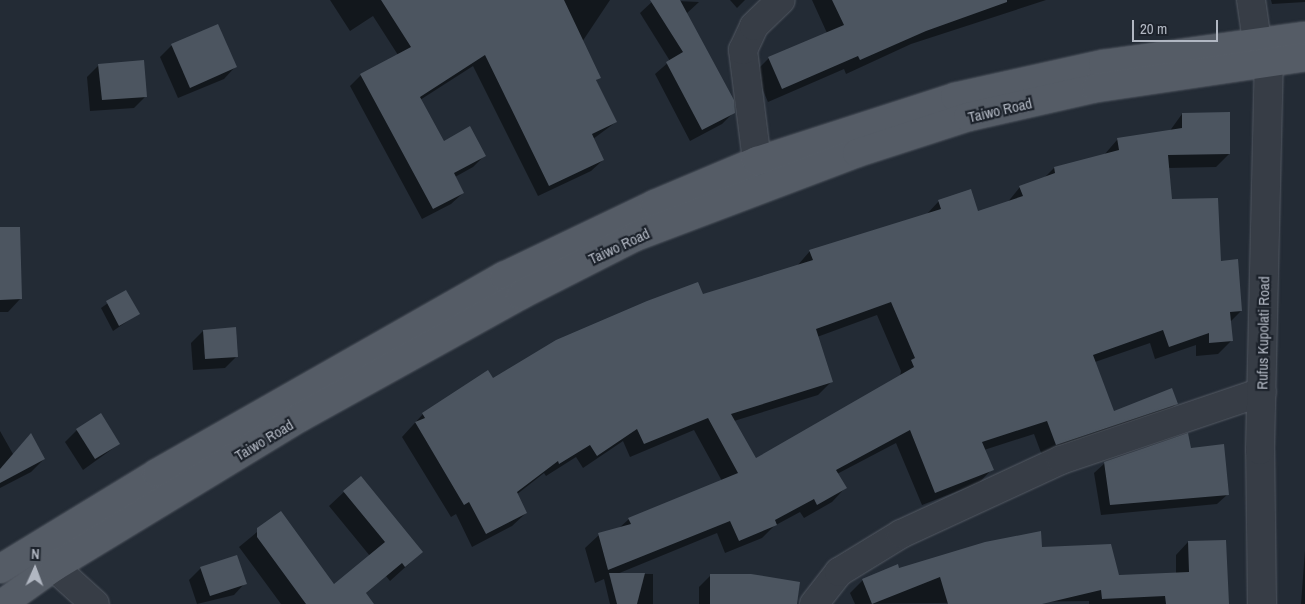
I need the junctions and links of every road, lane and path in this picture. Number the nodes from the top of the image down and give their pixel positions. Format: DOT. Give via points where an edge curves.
graph roads {
  1 [pos="781,0"];
  2 [pos="1251,0"];
  3 [pos="1305,36"];
  4 [pos="1263,52"];
  5 [pos="1305,58"];
  6 [pos="757,161"];
  7 [pos="1262,392"];
  8 [pos="54,567"];
  9 [pos="0,569"];
  10 [pos="2,604"];
  11 [pos="95,604"];
  12 [pos="814,604"];
  13 [pos="1262,604"];
  1 -- 6 [label="street" via="754,26 743,50"];
  2 -- 4 [label="street, Rufus Kupolati Road"];
  3 -- 4 [label="main road, Taiwo Road"];
  4 -- 5 [label="main road, Taiwo Road"];
  4 -- 6 [label="main road, Taiwo Road" via="1103,64 955,97"];
  4 -- 7 [label="street, Rufus Kupolati Road"];
  4 -- 8 [label="main road, Taiwo Road" via="968,117 857,153 635,237 521,295 301,417"];
  6 -- 9 [label="main road, Taiwo Road" via="655,204 504,276 157,473"];
  7 -- 12 [label="street" via="1061,460 902,534 839,572"];
  7 -- 13 [label="street, Rufus Kupolati Road"];
  8 -- 10 [label="main road, Taiwo Road"];
  8 -- 11 [label="street"];
}
